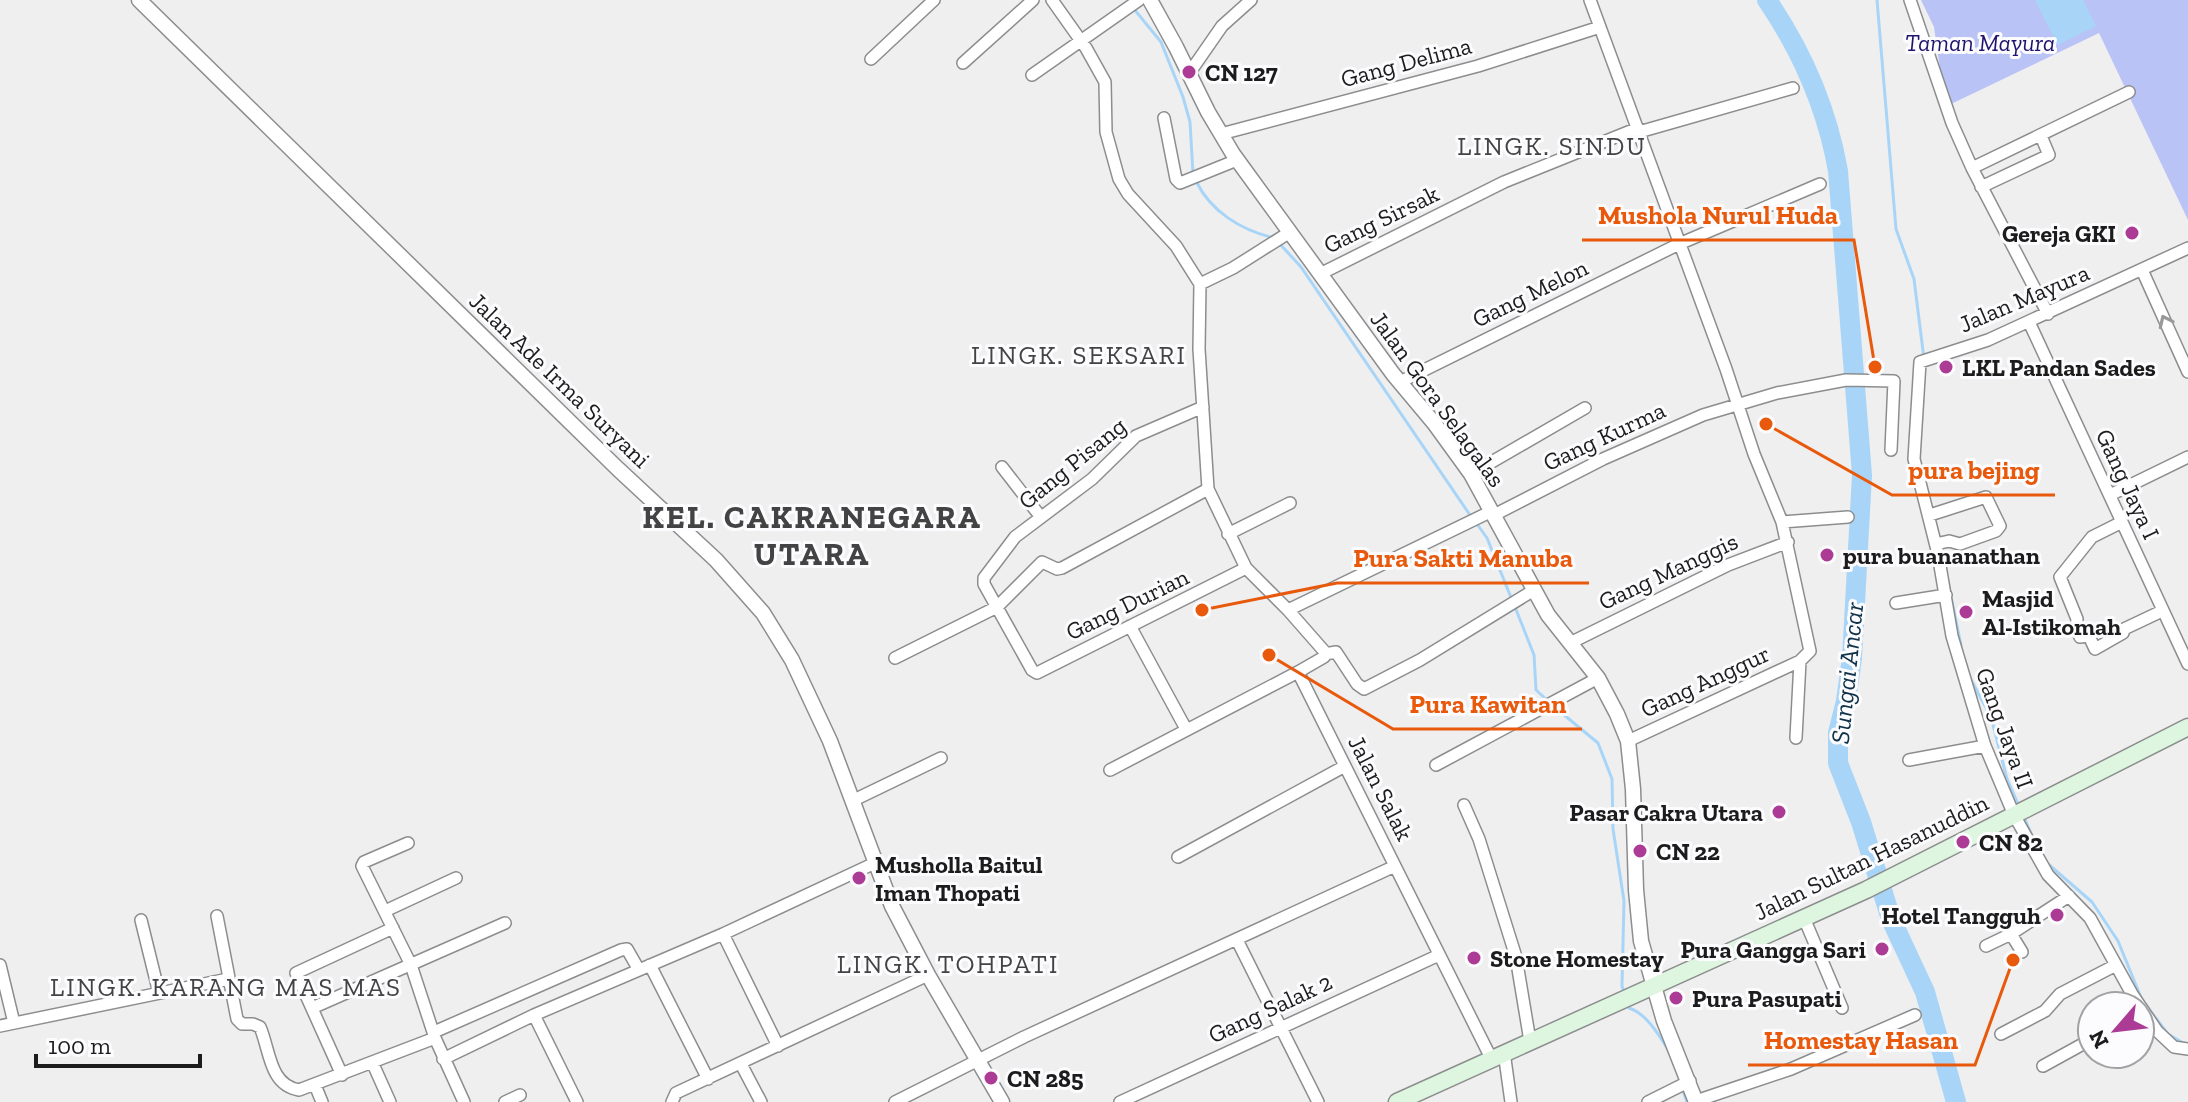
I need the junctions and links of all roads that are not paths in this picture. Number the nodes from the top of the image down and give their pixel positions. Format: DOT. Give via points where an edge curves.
graph roads {
  1 [pos="139,0"];
  2 [pos="934,0"];
  3 [pos="1033,0"];
  4 [pos="1052,0"];
  5 [pos="1251,0"];
  6 [pos="1590,0"];
  7 [pos="1910,0"];
  8 [pos="1138,3"];
  9 [pos="1600,27"];
  10 [pos="1081,41"];
  11 [pos="871,59"];
  12 [pos="963,63"];
  13 [pos="1032,75"];
  14 [pos="1188,75"];
  15 [pos="1793,88"];
  16 [pos="2129,92"];
  17 [pos="1164,118"];
  18 [pos="1638,130"];
  19 [pos="1221,134"];
  20 [pos="2041,136"];
  21 [pos="1237,160"];
  22 [pos="1972,168"];
  23 [pos="1820,184"];
  24 [pos="1981,187"];
  25 [pos="1285,235"];
  26 [pos="1679,244"];
  27 [pos="2188,248"];
  28 [pos="2142,270"];
  29 [pos="1320,274"];
  30 [pos="1200,284"];
  31 [pos="2048,314"];
  32 [pos="2029,322"];
  33 [pos="1923,363"];
  34 [pos="2188,372"];
  35 [pos="1400,382"];
  36 [pos="1737,405"];
  37 [pos="1203,407"];
  38 [pos="1585,408"];
  39 [pos="1891,450"];
  40 [pos="2188,457"];
  41 [pos="1002,467"];
  42 [pos="1471,474"];
  43 [pos="1208,489"];
  44 [pos="2110,495"];
  45 [pos="1290,503"];
  46 [pos="1489,514"];
  47 [pos="1934,514"];
  48 [pos="1040,516"];
  49 [pos="1848,517"];
  50 [pos="1782,522"];
  51 [pos="2122,522"];
  52 [pos="1228,534"];
  53 [pos="1788,542"];
  54 [pos="1941,543"];
  55 [pos="1246,568"];
  56 [pos="1528,594"];
  57 [pos="1946,595"];
  58 [pos="1896,603"];
  59 [pos="997,607"];
  60 [pos="1288,610"];
  61 [pos="2162,611"];
  62 [pos="1130,626"];
  63 [pos="1570,643"];
  64 [pos="1325,654"];
  65 [pos="895,658"];
  66 [pos="1800,661"];
  67 [pos="2188,664"];
  68 [pos="1298,672"];
  69 [pos="1598,678"];
  70 [pos="2188,727"];
  71 [pos="1186,729"];
  72 [pos="1796,738"];
  73 [pos="1628,741"];
  74 [pos="1985,746"];
  75 [pos="941,758"];
  76 [pos="1909,760"];
  77 [pos="1436,765"];
  78 [pos="1345,766"];
  79 [pos="1110,770"];
  80 [pos="854,800"];
  81 [pos="1464,805"];
  82 [pos="2016,814"];
  83 [pos="408,843"];
  84 [pos="1178,857"];
  85 [pos="877,862"];
  86 [pos="1395,866"];
  87 [pos="456,878"];
  88 [pos="2069,896"];
  89 [pos="385,911"];
  90 [pos="217,916"];
  91 [pos="1804,918"];
  92 [pos="141,920"];
  93 [pos="505,923"];
  94 [pos="393,928"];
  95 [pos="723,934"];
  96 [pos="2011,934"];
  97 [pos="1237,940"];
  98 [pos="1986,946"];
  99 [pos="2022,952"];
  100 [pos="1439,955"];
  101 [pos="0,965"];
  102 [pos="411,965"];
  103 [pos="2116,965"];
  104 [pos="644,967"];
  105 [pos="928,975"];
  106 [pos="228,979"];
  107 [pos="1652,987"];
  108 [pos="2130,990"];
  109 [pos="159,993"];
  110 [pos="312,1008"];
  111 [pos="1842,1008"];
  112 [pos="534,1015"];
  113 [pos="1915,1015"];
  114 [pos="14,1023"];
  115 [pos="0,1026"];
  116 [pos="1282,1026"];
  117 [pos="2156,1028"];
  118 [pos="2001,1034"];
  119 [pos="435,1035"];
  120 [pos="1530,1041"];
  121 [pos="778,1046"];
  122 [pos="2076,1048"];
  123 [pos="2184,1049"];
  124 [pos="1498,1055"];
  125 [pos="443,1059"];
  126 [pos="979,1060"];
  127 [pos="373,1064"];
  128 [pos="741,1064"];
  129 [pos="2043,1066"];
  130 [pos="342,1075"];
  131 [pos="708,1079"];
  132 [pos="1685,1083"];
  133 [pos="315,1085"];
  134 [pos="520,1095"];
  135 [pos="322,1102"];
  136 [pos="390,1102"];
  137 [pos="464,1102"];
  138 [pos="505,1102"];
  139 [pos="577,1102"];
  140 [pos="672,1102"];
  141 [pos="761,1102"];
  142 [pos="895,1102"];
  143 [pos="1002,1102"];
  144 [pos="1120,1102"];
  145 [pos="1318,1102"];
  146 [pos="1397,1102"];
  147 [pos="1511,1102"];
  148 [pos="1648,1102"];
  149 [pos="1696,1102"];
  1 -- 80 [label="street, Jalan Ade Irma Suryani" via="748,594 812,700"];
  2 -- 11 [label="street"];
  3 -- 12 [label="street"];
  4 -- 10 [label="street"];
  5 -- 14 [label="street" via="1222,26"];
  6 -- 9 [label="street"];
  7 -- 22 [label="street"];
  8 -- 10 [label="street"];
  8 -- 14 [label="street, Jalan Gora Selagalas" via="1176,47"];
  9 -- 18 [label="street"];
  9 -- 19 [label="street, Gang Delima" via="1478,66"];
  10 -- 13 [label="street"];
  10 -- 30 [label="street" via="1105,82 1106,132 1119,179 1176,246"];
  14 -- 19 [label="street, Jalan Gora Selagalas"];
  15 -- 18 [label="street, Gang Sirsak"];
  16 -- 20 [label="street"];
  17 -- 21 [label="street" via="1180,183"];
  18 -- 26 [label="street"];
  18 -- 29 [label="street, Gang Sirsak" via="1504,182"];
  19 -- 21 [label="street, Jalan Gora Selagalas"];
  20 -- 22 [label="street"];
  20 -- 24 [label="street" via="2049,155"];
  21 -- 25 [label="street, Jalan Gora Selagalas"];
  22 -- 24 [label="street"];
  23 -- 26 [label="street, Gang Melon"];
  24 -- 31 [label="street"];
  25 -- 29 [label="street, Jalan Gora Selagalas"];
  25 -- 30 [label="street"];
  26 -- 35 [label="street, Gang Melon"];
  26 -- 36 [label="street"];
  27 -- 28 [label="street, Jalan Mayura"];
  28 -- 31 [label="street, Jalan Mayura"];
  34 -- 28 [label="street, one-way"];
  29 -- 35 [label="street, Jalan Gora Selagalas"];
  30 -- 37 [label="street"];
  31 -- 32 [label="street, Jalan Mayura"];
  32 -- 33 [label="street, Jalan Mayura"];
  32 -- 44 [label="street, Gang Jaya I"];
  33 -- 47 [label="street, Gang Jaya II" via="1914,459"];
  35 -- 42 [label="street, Jalan Gora Selagalas"];
  36 -- 39 [label="street, Gang Kurma" via="1848,380 1894,381"];
  36 -- 46 [label="street, Gang Kurma" via="1652,436"];
  36 -- 50 [label="street"];
  37 -- 43 [label="street"];
  37 -- 48 [label="street, Gang Pisang" via="1136,436 1092,479"];
  38 -- 42 [label="street"];
  40 -- 44 [label="street"];
  41 -- 48 [label="street"];
  42 -- 46 [label="street, Jalan Gora Selagalas"];
  43 -- 52 [label="street"];
  43 -- 59 [label="street" via="1062,568 1042,562"];
  44 -- 51 [label="street, Gang Jaya I"];
  45 -- 52 [label="street"];
  46 -- 56 [label="street, Jalan Gora Selagalas"];
  46 -- 60 [label="street, Gang Kurma"];
  47 -- 54 [label="street, Gang Jaya II"];
  47 -- 54 [label="street" via="1987,497 2000,526 1960,544"];
  48 -- 59 [label="street, Gang Pisang" via="1015,537 986,576 984,584"];
  49 -- 50 [label="street"];
  50 -- 53 [label="street"];
  51 -- 61 [label="street, Gang Jaya I"];
  51 -- 61 [label="street" via="2092,537 2060,577 2080,637 2089,636 2095,649"];
  52 -- 55 [label="street"];
  53 -- 63 [label="street, Gang Manggis" via="1728,565"];
  53 -- 66 [label="street" via="1810,651"];
  54 -- 57 [label="street, Gang Jaya II"];
  55 -- 60 [label="street"];
  55 -- 62 [label="street, Gang Durian"];
  56 -- 63 [label="street, Jalan Gora Selagalas"];
  56 -- 64 [label="street" via="1364,689 1336,652"];
  57 -- 58 [label="street"];
  57 -- 74 [label="street, Gang Jaya II" via="1952,636"];
  59 -- 62 [label="street, Gang Durian" via="1035,673"];
  59 -- 65 [label="street"];
  60 -- 64 [label="street"];
  61 -- 67 [label="street, Gang Jaya I"];
  62 -- 71 [label="street"];
  63 -- 69 [label="street, Jalan Gora Selagalas"];
  64 -- 68 [label="street"];
  66 -- 72 [label="street"];
  66 -- 73 [label="street, Gang Anggur"];
  68 -- 71 [label="street"];
  68 -- 78 [label="street, Jalan Salak"];
  69 -- 73 [label="street, Jalan Gora Selagalas"];
  69 -- 77 [label="street"];
  70 -- 82 [label="main road, Jalan Sultan Hasanuddin"];
  71 -- 79 [label="street"];
  73 -- 107 [label="street, Jalan Gora Selagalas" via="1641,941"];
  74 -- 76 [label="street"];
  74 -- 82 [label="street, Gang Jaya II"];
  75 -- 80 [label="street"];
  78 -- 84 [label="street"];
  78 -- 86 [label="street, Jalan Salak"];
  80 -- 85 [label="street, Jalan Ade Irma Suryani"];
  81 -- 120 [label="street" via="1516,957"];
  82 -- 88 [label="street, Gang Jaya II" via="2048,875"];
  82 -- 91 [label="main road, Jalan Sultan Hasanuddin"];
  83 -- 89 [label="street" via="363,864"];
  85 -- 95 [label="street"];
  85 -- 105 [label="street, Jalan Ade Irma Suryani" via="892,906"];
  86 -- 97 [label="street"];
  86 -- 100 [label="street, Jalan Salak"];
  87 -- 89 [label="street"];
  88 -- 96 [label="street"];
  88 -- 103 [label="street, Gang Jaya II" via="2090,918"];
  89 -- 94 [label="street"];
  90 -- 106 [label="street"];
  91 -- 107 [label="main road, Jalan Sultan Hasanuddin"];
  91 -- 111 [label="street"];
  92 -- 109 [label="street"];
  93 -- 102 [label="street"];
  94 -- 102 [label="street"];
  94 -- 110 [label="street" via="297,970"];
  95 -- 104 [label="street"];
  95 -- 121 [label="street"];
  96 -- 98 [label="street"];
  96 -- 99 [label="street"];
  97 -- 116 [label="street"];
  97 -- 126 [label="street"];
  100 -- 116 [label="street, Gang Salak 2"];
  100 -- 124 [label="street, Jalan Salak"];
  101 -- 114 [label="street"];
  102 -- 110 [label="street"];
  102 -- 119 [label="street"];
  103 -- 108 [label="street, Gang Jaya II"];
  103 -- 118 [label="street"];
  104 -- 112 [label="street"];
  104 -- 119 [label="street" via="627,949 621,950"];
  104 -- 131 [label="street"];
  105 -- 121 [label="street"];
  105 -- 126 [label="street, Jalan Ade Irma Suryani"];
  106 -- 109 [label="street"];
  106 -- 133 [label="street" via="237,1019 261,1029 280,1080 299,1090"];
  107 -- 120 [label="main road, Jalan Sultan Hasanuddin"];
  107 -- 132 [label="street, Jalan Gora Selagalas"];
  109 -- 114 [label="street"];
  110 -- 130 [label="street"];
  112 -- 125 [label="street"];
  112 -- 139 [label="street"];
  113 -- 149 [label="street" via="1791,1069"];
  114 -- 115 [label="street"];
  116 -- 144 [label="street, Gang Salak 2"];
  116 -- 145 [label="street"];
  117 -- 123 [label="street, Gang Jaya II" via="2169,1043"];
  119 -- 125 [label="street"];
  119 -- 127 [label="street"];
  120 -- 124 [label="main road, Jalan Sultan Hasanuddin"];
  121 -- 128 [label="street"];
  122 -- 129 [label="street"];
  124 -- 146 [label="main road, Jalan Sultan Hasanuddin"];
  124 -- 147 [label="street, Jalan Salak"];
  125 -- 137 [label="street"];
  126 -- 142 [label="street"];
  126 -- 143 [label="street, Jalan Ade Irma Suryani"];
  127 -- 130 [label="street"];
  127 -- 136 [label="street"];
  128 -- 131 [label="street"];
  128 -- 141 [label="street"];
  130 -- 133 [label="street"];
  131 -- 140 [label="street" via="676,1093"];
  132 -- 148 [label="street"];
  132 -- 149 [label="street, Jalan Gora Selagalas"];
  133 -- 135 [label="street"];
  134 -- 138 [label="street"];
}
